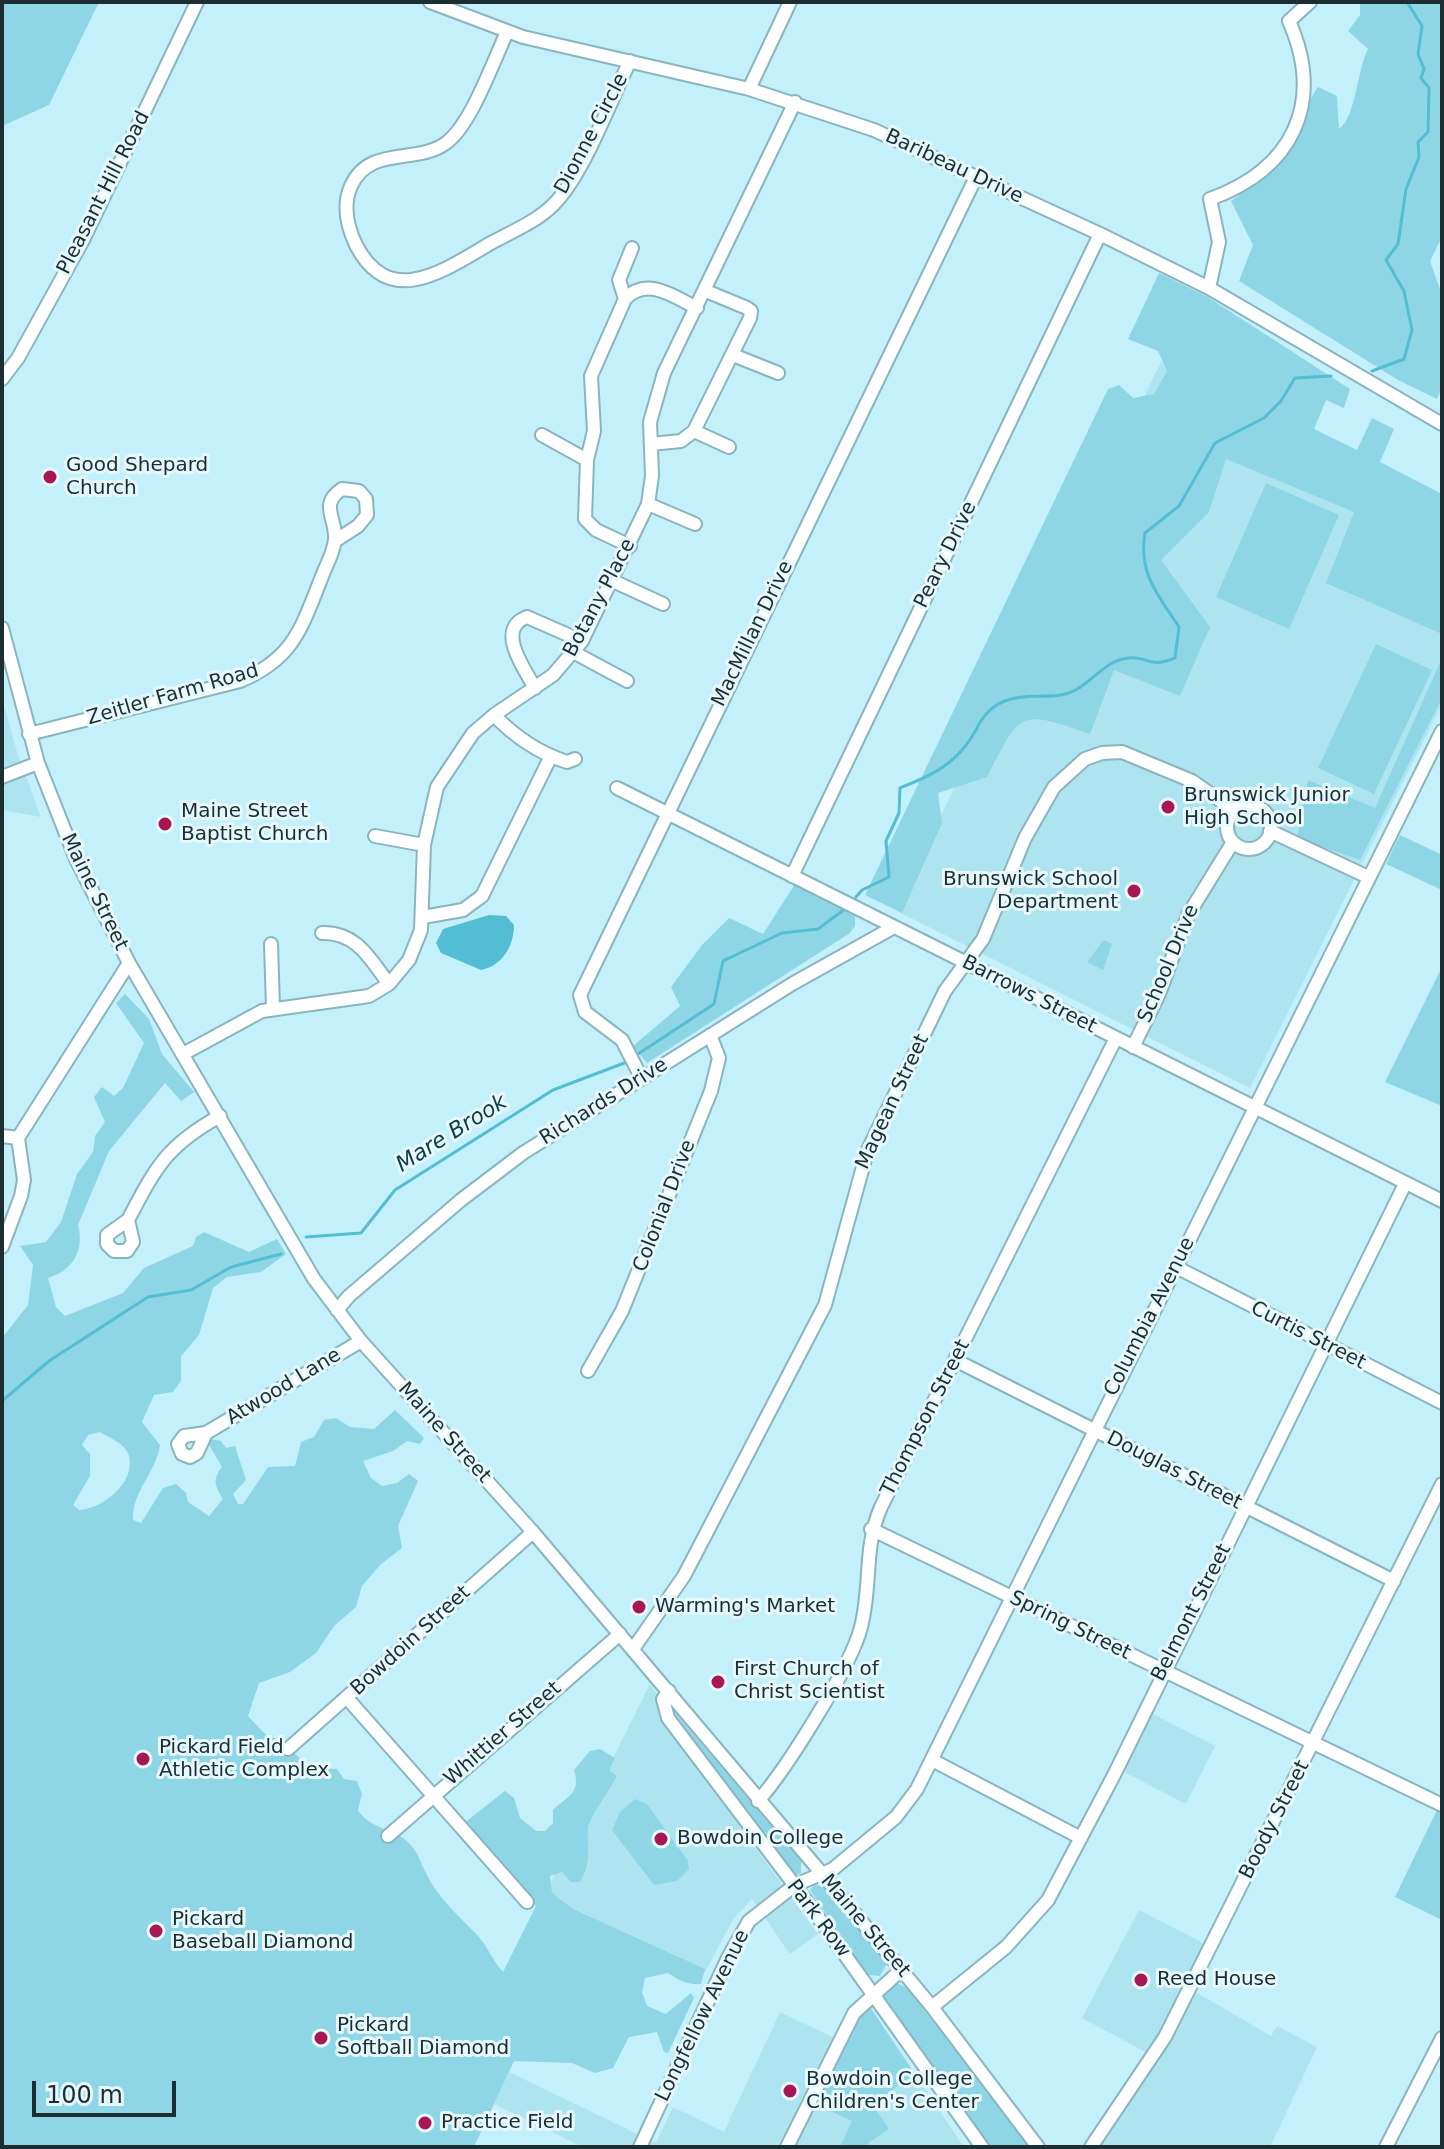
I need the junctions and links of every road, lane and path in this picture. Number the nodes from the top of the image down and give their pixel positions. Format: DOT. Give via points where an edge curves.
graph roads {
  1 [pos="197,2"];
  2 [pos="430,2"];
  3 [pos="790,2"];
  4 [pos="1310,2"];
  5 [pos="507,32"];
  6 [pos="630,61"];
  7 [pos="749,89"];
  8 [pos="795,102"];
  9 [pos="976,177"];
  10 [pos="1100,234"];
  11 [pos="632,248"];
  12 [pos="1209,288"];
  13 [pos="706,291"];
  14 [pos="625,299"];
  15 [pos="697,308"];
  16 [pos="733,355"];
  17 [pos="778,373"];
  18 [pos="2,379"];
  19 [pos="1442,424"];
  20 [pos="694,431"];
  21 [pos="542,435"];
  22 [pos="651,444"];
  23 [pos="729,447"];
  24 [pos="587,460"];
  25 [pos="648,504"];
  26 [pos="695,524"];
  27 [pos="335,541"];
  28 [pos="630,546"];
  29 [pos="613,581"];
  30 [pos="663,604"];
  31 [pos="2,628"];
  32 [pos="578,647"];
  33 [pos="627,681"];
  34 [pos="535,688"];
  35 [pos="494,715"];
  36 [pos="1442,731"];
  37 [pos="29,734"];
  38 [pos="551,756"];
  39 [pos="575,759"];
  40 [pos="38,763"];
  41 [pos="2,777"];
  42 [pos="617,788"];
  43 [pos="1234,810"];
  44 [pos="666,813"];
  45 [pos="1270,831"];
  46 [pos="375,836"];
  47 [pos="1233,842"];
  48 [pos="424,845"];
  49 [pos="792,876"];
  50 [pos="1368,877"];
  51 [pos="423,917"];
  52 [pos="894,927"];
  53 [pos="322,933"];
  54 [pos="271,944"];
  55 [pos="129,963"];
  56 [pos="966,963"];
  57 [pos="389,984"];
  58 [pos="273,1008"];
  59 [pos="710,1035"];
  60 [pos="1116,1038"];
  61 [pos="1133,1047"];
  62 [pos="183,1054"];
  63 [pos="642,1079"];
  64 [pos="1254,1106"];
  65 [pos="220,1116"];
  66 [pos="2,1136"];
  67 [pos="18,1138"];
  68 [pos="1405,1184"];
  69 [pos="1442,1201"];
  70 [pos="128,1220"];
  71 [pos="2,1247"];
  72 [pos="1176,1267"];
  73 [pos="337,1310"];
  74 [pos="361,1341"];
  75 [pos="1325,1345"];
  76 [pos="955,1360"];
  77 [pos="588,1371"];
  78 [pos="1442,1403"];
  79 [pos="1093,1430"];
  80 [pos="206,1433"];
  81 [pos="1442,1484"];
  82 [pos="1245,1507"];
  83 [pos="871,1529"];
  84 [pos="533,1532"];
  85 [pos="1394,1581"];
  86 [pos="1010,1597"];
  87 [pos="620,1634"];
  88 [pos="633,1649"];
  89 [pos="1163,1672"];
  90 [pos="669,1691"];
  91 [pos="347,1698"];
  92 [pos="1313,1744"];
  93 [pos="288,1749"];
  94 [pos="932,1760"];
  95 [pos="433,1795"];
  96 [pos="758,1801"];
  97 [pos="1442,1805"];
  98 [pos="388,1836"];
  99 [pos="1081,1838"];
  100 [pos="822,1874"];
  101 [pos="795,1885"];
  102 [pos="527,1902"];
  103 [pos="901,1970"];
  104 [pos="873,1993"];
  105 [pos="932,2007"];
  106 [pos="1442,2038"];
  107 [pos="640,2147"];
  108 [pos="787,2147"];
  109 [pos="982,2147"];
  110 [pos="1038,2147"];
  111 [pos="1091,2147"];
  112 [pos="1386,2147"];
  1 -- 18 [label="street, Pleasant Hill Road" via="89,229"];
  2 -- 5 [label="street, Baribeau Drive"];
  3 -- 7 [label="street"];
  4 -- 12 [label="street" via="1289,21 1303,66 1301,110 1284,149 1267,168 1210,199 1219,242"];
  5 -- 6 [label="street, Baribeau Drive"];
  5 -- 6 [label="street, Dionne Circle" via="451,139 426,152 379,160 350,187 346,213 354,241 373,267 391,278 412,281 437,273 550,208 570,182"];
  6 -- 7 [label="street, Baribeau Drive"];
  7 -- 8 [label="street, Baribeau Drive"];
  8 -- 9 [label="street, Baribeau Drive" via="874,130"];
  8 -- 13 [label="street, Botany Place"];
  9 -- 10 [label="street, Baribeau Drive"];
  9 -- 44 [label="street, MacMillan Drive"];
  10 -- 12 [label="street, Baribeau Drive"];
  10 -- 49 [label="street, Peary Drive"];
  11 -- 14 [label="street" via="619,280"];
  12 -- 19 [label="street, Baribeau Drive"];
  13 -- 15 [label="street, Botany Place"];
  13 -- 16 [label="street" via="751,311"];
  14 -- 15 [label="street" via="640,287 655,288"];
  14 -- 24 [label="street" via="591,376 594,431"];
  15 -- 22 [label="street, Botany Place" via="653,404"];
  16 -- 17 [label="street"];
  16 -- 20 [label="street"];
  20 -- 22 [label="street" via="681,441"];
  20 -- 23 [label="street"];
  21 -- 24 [label="street"];
  22 -- 25 [label="street, Botany Place"];
  24 -- 28 [label="street" via="585,519"];
  25 -- 26 [label="street"];
  25 -- 28 [label="street, Botany Place"];
  27 -- 37 [label="street, Zeitler Farm Road" via="298,634 271,667 240,681"];
  28 -- 29 [label="street, Botany Place"];
  29 -- 30 [label="street"];
  29 -- 32 [label="street, Botany Place"];
  31 -- 37 [label="street, Maine Street"];
  32 -- 33 [label="street"];
  32 -- 34 [label="street, Botany Place"];
  32 -- 34 [label="street" via="527,617 514,625 513,646"];
  34 -- 35 [label="street, Botany Place"];
  35 -- 38 [label="street"];
  35 -- 48 [label="street, Botany Place" via="446,769 429,810"];
  36 -- 50 [label="street, Columbia Avenue"];
  37 -- 40 [label="street, Maine Street"];
  38 -- 39 [label="street"];
  38 -- 51 [label="street" via="482,896 463,910"];
  40 -- 41 [label="street"];
  40 -- 55 [label="street, Maine Street" via="76,859"];
  42 -- 44 [label="street, Barrows Street"];
  43 -- 45 [label="street, Magean Street" via="1260,808 1268,816"];
  43 -- 47 [label="street" via="1227,825"];
  43 -- 56 [label="street, Magean Street" via="1192,781 1132,755 1112,752 1085,759 1064,774 1045,801 983,939"];
  44 -- 49 [label="street, Barrows Street"];
  44 -- 63 [label="street, MacMillan Drive" via="580,995 585,1012 622,1040"];
  45 -- 47 [label="street" via="1254,848"];
  45 -- 50 [label="street, Magean Street"];
  46 -- 48 [label="street"];
  47 -- 61 [label="street, School Drive" via="1188,915"];
  48 -- 51 [label="street, Botany Place"];
  49 -- 52 [label="street, Barrows Street"];
  50 -- 64 [label="street, Columbia Avenue"];
  51 -- 57 [label="street, Botany Place" via="414,950"];
  52 -- 56 [label="street, Barrows Street"];
  52 -- 59 [label="street, Richards Drive"];
  53 -- 57 [label="street" via="355,942"];
  54 -- 58 [label="street"];
  55 -- 62 [label="street, Maine Street"];
  55 -- 67 [label="street"];
  56 -- 60 [label="street, Barrows Street"];
  56 -- 88 [label="street, Magean Street" via="945,991 867,1152 822,1313 684,1576"];
  57 -- 58 [label="street" via="360,999"];
  58 -- 62 [label="street"];
  59 -- 63 [label="street, Richards Drive"];
  59 -- 77 [label="street, Colonial Drive" via="719,1058 711,1091 622,1311"];
  60 -- 61 [label="street, Barrows Street"];
  60 -- 76 [label="street, Thompson Street"];
  61 -- 64 [label="street, Barrows Street"];
  62 -- 65 [label="street, Maine Street"];
  63 -- 73 [label="street, Richards Drive" via="501,1168"];
  64 -- 68 [label="street, Barrows Street"];
  64 -- 72 [label="street, Columbia Avenue"];
  65 -- 70 [label="street" via="164,1156"];
  65 -- 73 [label="street, Maine Street"];
  66 -- 67 [label="street"];
  67 -- 71 [label="street" via="24,1180"];
  68 -- 69 [label="street, Barrows Street"];
  68 -- 75 [label="street, Belmont Street"];
  72 -- 75 [label="street, Curtis Street"];
  72 -- 79 [label="street, Columbia Avenue"];
  73 -- 74 [label="street, Maine Street"];
  74 -- 80 [label="street, Atwood Lane"];
  74 -- 84 [label="street, Maine Street"];
  75 -- 78 [label="street, Curtis Street"];
  75 -- 82 [label="street, Belmont Street"];
  76 -- 79 [label="street, Douglas Street"];
  76 -- 83 [label="street, Thompson Street"];
  79 -- 82 [label="street, Douglas Street"];
  79 -- 86 [label="street, Columbia Avenue"];
  81 -- 85 [label="street, Boody Street"];
  82 -- 85 [label="street, Douglas Street"];
  82 -- 89 [label="street, Belmont Street"];
  83 -- 86 [label="street, Spring Street"];
  83 -- 96 [label="street, Thompson Street" via="856,1644"];
  84 -- 87 [label="street, Maine Street"];
  84 -- 91 [label="street, Bowdoin Street"];
  85 -- 92 [label="street, Boody Street"];
  86 -- 89 [label="street, Spring Street"];
  86 -- 94 [label="street, Columbia Avenue"];
  87 -- 88 [label="street, Maine Street"];
  87 -- 95 [label="street, Whittier Street"];
  88 -- 90 [label="street, Maine Street"];
  89 -- 92 [label="street, Spring Street"];
  89 -- 99 [label="street, Belmont Street"];
  90 -- 96 [label="street, Maine Street"];
  90 -- 101 [label="street, Park Row" via="663,1699 668,1718"];
  91 -- 93 [label="street, Bowdoin Street"];
  91 -- 95 [label="street"];
  92 -- 97 [label="street, Spring Street"];
  92 -- 111 [label="street, Boody Street" via="1165,2037"];
  94 -- 99 [label="street"];
  94 -- 100 [label="street, Columbia Avenue" via="896,1817"];
  95 -- 98 [label="street, Whittier Street"];
  95 -- 102 [label="street"];
  96 -- 100 [label="street, Maine Street"];
  99 -- 105 [label="street, Belmont Street" via="1027,1927"];
  100 -- 101 [label="street, Longfellow Avenue"];
  100 -- 103 [label="street, Maine Street"];
  101 -- 104 [label="street, Park Row"];
  101 -- 107 [label="street, Longfellow Avenue" via="760,1909 740,1935"];
  103 -- 104 [label="street"];
  103 -- 105 [label="street, Maine Street"];
  104 -- 108 [label="street" via="854,2013"];
  104 -- 109 [label="street, Park Row"];
  105 -- 110 [label="street, Maine Street"];
  106 -- 112 [label="street"];
}
